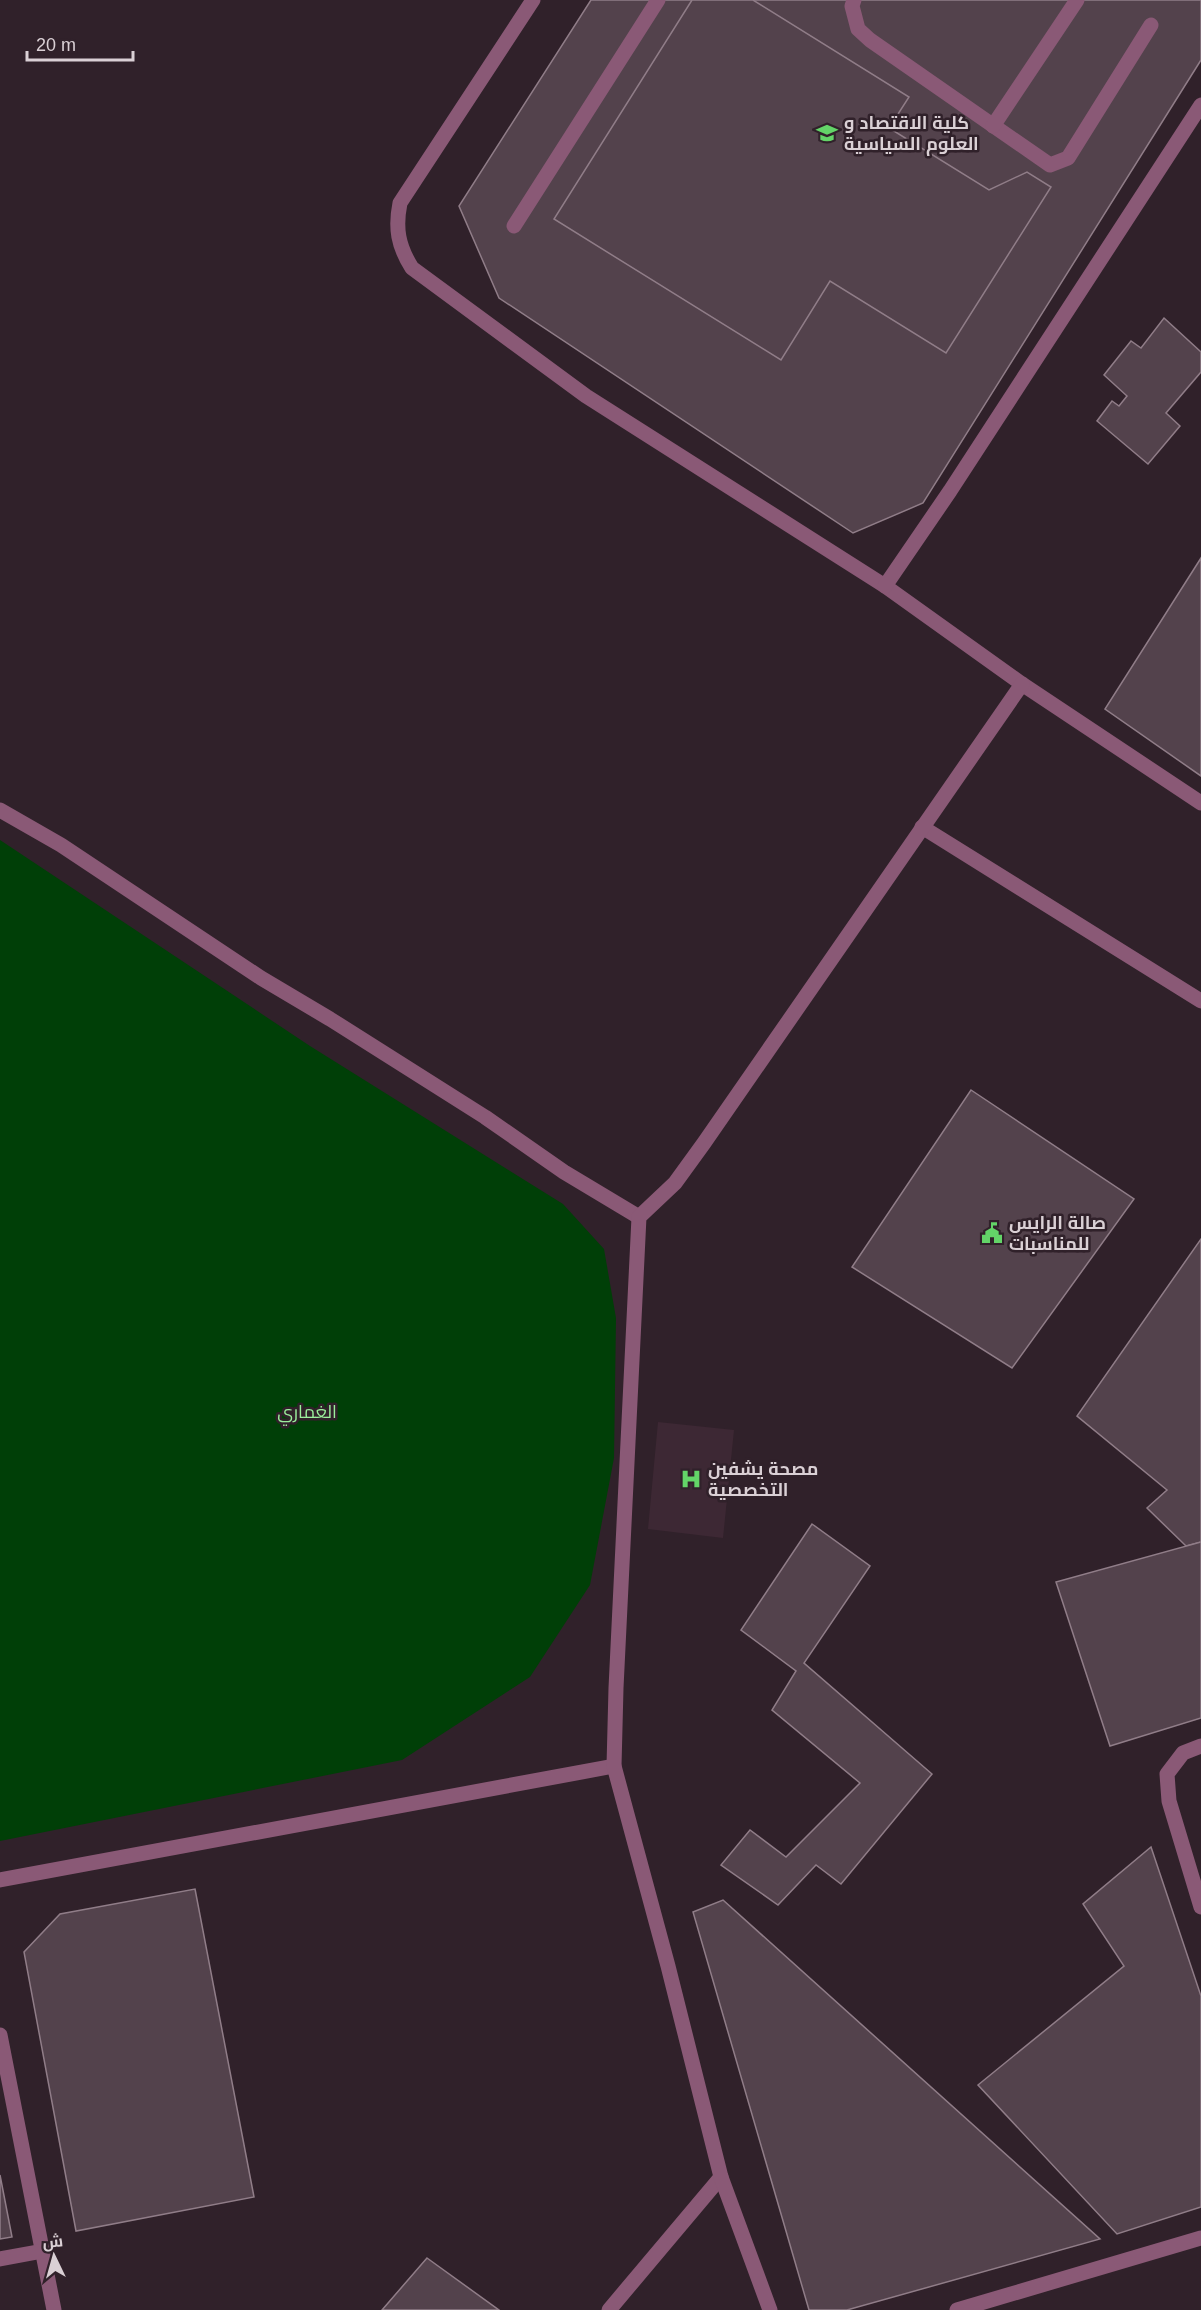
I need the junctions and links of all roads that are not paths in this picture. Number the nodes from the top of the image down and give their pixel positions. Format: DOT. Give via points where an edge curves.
graph roads {
  1 [pos="533,0"];
  2 [pos="658,0"];
  3 [pos="854,0"];
  4 [pos="1077,0"];
  5 [pos="1151,25"];
  6 [pos="1201,105"];
  7 [pos="993,126"];
  8 [pos="514,226"];
  9 [pos="885,586"];
  10 [pos="1022,684"];
  11 [pos="1201,803"];
  12 [pos="0,810"];
  13 [pos="921,827"];
  14 [pos="1201,1001"];
  15 [pos="639,1217"];
  16 [pos="1201,1746"];
  17 [pos="614,1767"];
  18 [pos="0,1880"];
  19 [pos="1201,1907"];
  20 [pos="0,2035"];
  21 [pos="721,2176"];
  22 [pos="1201,2238"];
  23 [pos="43,2251"];
  24 [pos="0,2259"];
  25 [pos="54,2310"];
  26 [pos="609,2310"];
  27 [pos="770,2310"];
  28 [pos="957,2310"];
  1 -- 9 [label="street" via="400,203 396,219 403,254 412,268 586,396"];
  2 -- 8 [label="street"];
  3 -- 7 [label="street" via="858,29 870,40"];
  4 -- 7 [label="street"];
  5 -- 7 [label="street" via="1068,158 1050,165"];
  6 -- 9 [label="street"];
  9 -- 10 [label="street"];
  10 -- 11 [label="street"];
  10 -- 13 [label="street"];
  12 -- 15 [label="street"];
  13 -- 14 [label="street"];
  13 -- 15 [label="street" via="704,1143 675,1183"];
  15 -- 17 [label="street"];
  16 -- 19 [label="street" via="1183,1753 1167,1774 1169,1801"];
  17 -- 18 [label="street"];
  17 -- 21 [label="street"];
  20 -- 23 [label="street"];
  21 -- 26 [label="street"];
  21 -- 27 [label="street"];
  22 -- 28 [label="street"];
  23 -- 24 [label="street"];
  23 -- 25 [label="street"];
}
